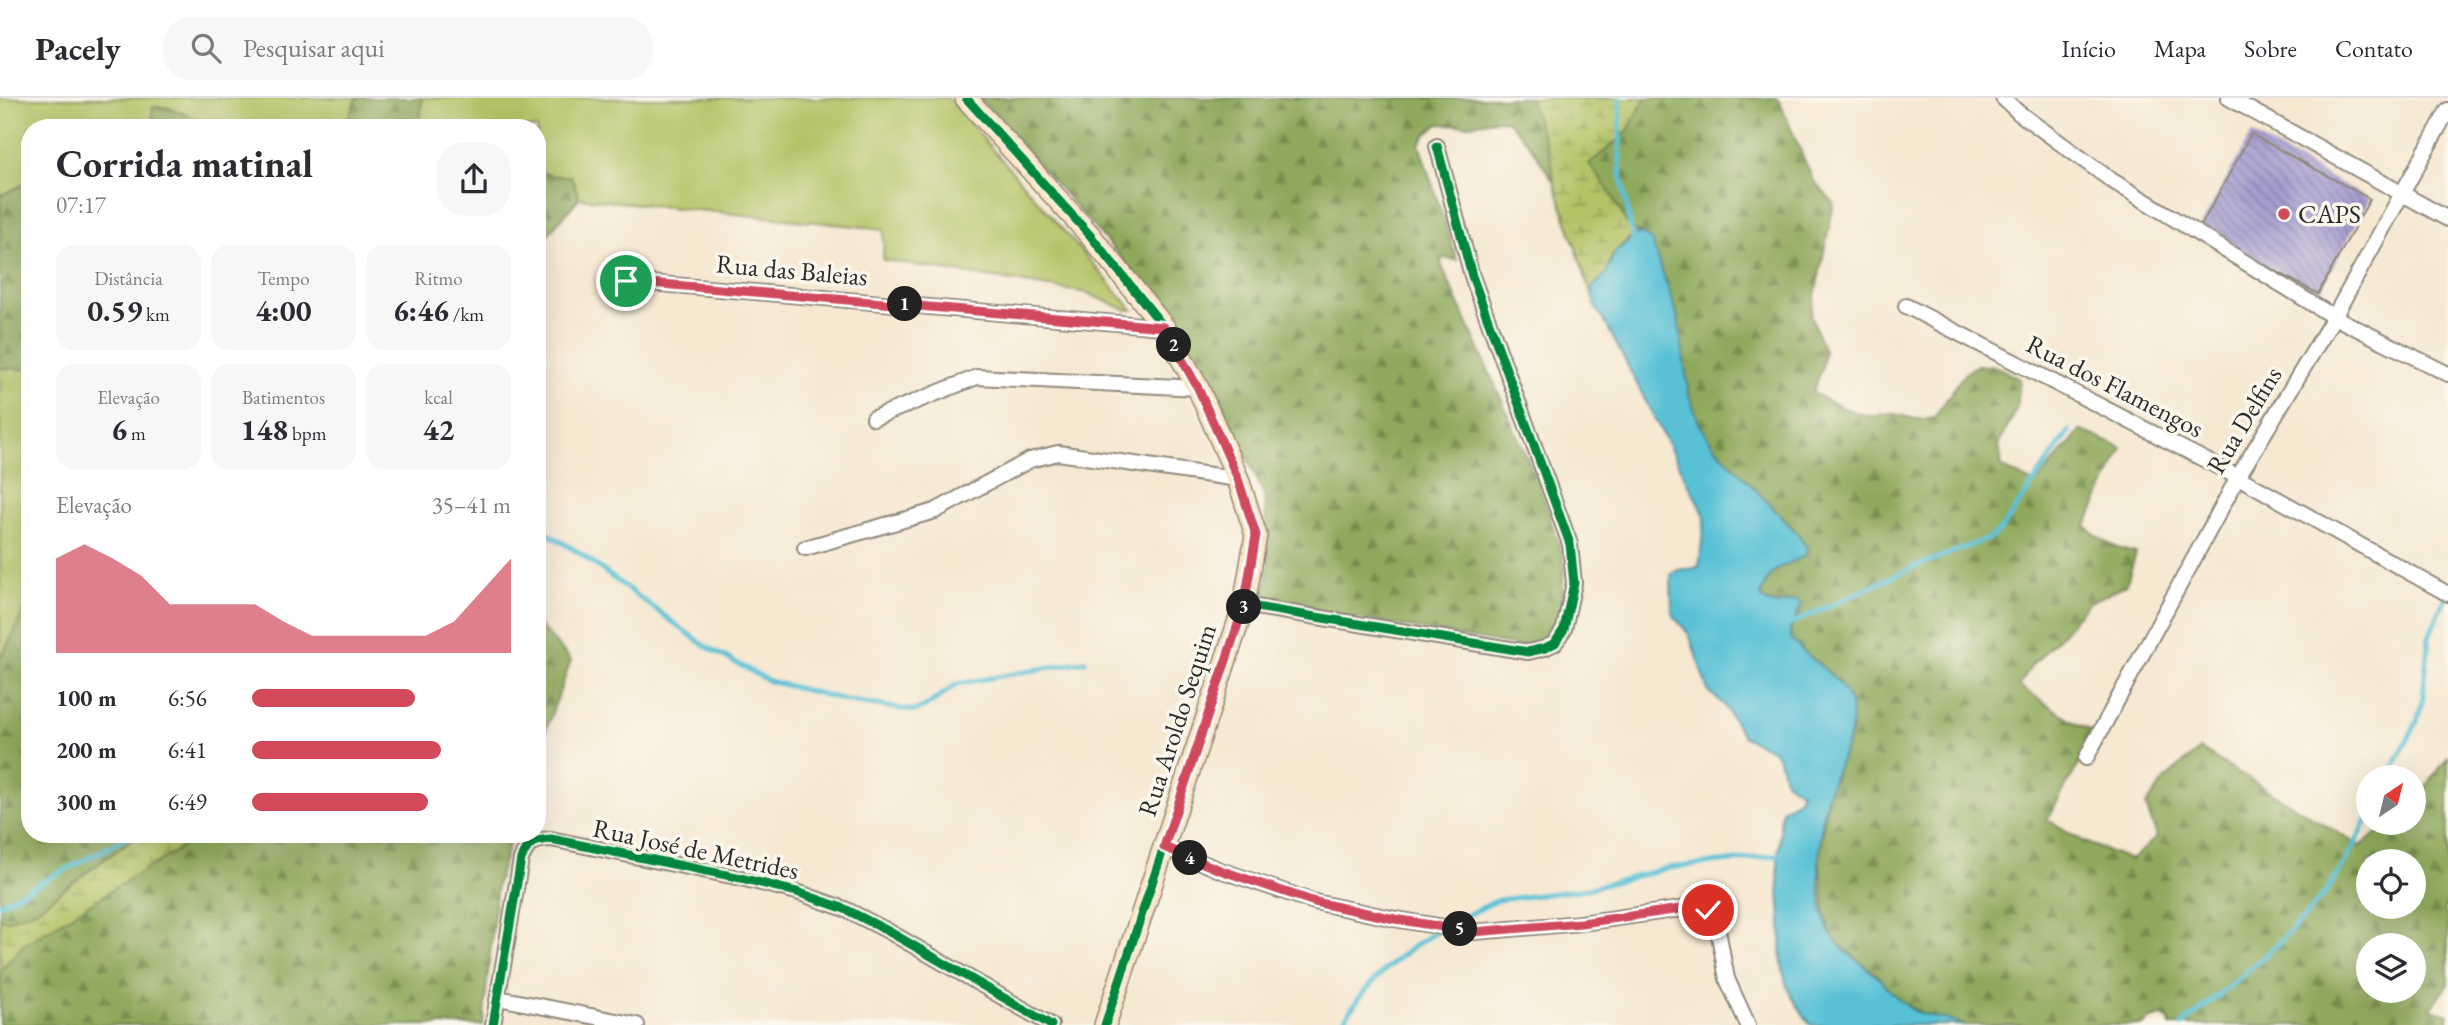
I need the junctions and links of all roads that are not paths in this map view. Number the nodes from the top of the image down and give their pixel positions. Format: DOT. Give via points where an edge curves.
graph roads {
  1 [pos="966,98"];
  2 [pos="2003,98"];
  3 [pos="2229,98"];
  4 [pos="2448,110"];
  5 [pos="1437,146"];
  6 [pos="2402,194"];
  7 [pos="2448,219"];
  8 [pos="626,281"];
  9 [pos="1906,306"];
  10 [pos="2334,317"];
  11 [pos="1164,327"];
  12 [pos="2448,374"];
  13 [pos="1198,388"];
  14 [pos="874,418"];
  15 [pos="2238,477"];
  16 [pos="1238,479"];
  17 [pos="805,548"];
  18 [pos="2448,594"];
  19 [pos="1244,606"];
  20 [pos="2086,758"];
  21 [pos="546,839"];
  22 [pos="532,843"];
  23 [pos="1164,847"];
  24 [pos="498,998"];
  25 [pos="493,1025"];
  26 [pos="637,1025"];
  27 [pos="1051,1025"];
  28 [pos="1105,1025"];
  29 [pos="1748,1025"];
  1 -- 11 [label="street, Rua Aroldo Sequim" via="1089,234"];
  2 -- 10 [label="street" via="2111,180"];
  3 -- 6 [label="street"];
  4 -- 6 [label="street, Rua Delfins"];
  5 -- 19 [label="street" via="1472,276 1570,544 1574,583 1564,629 1555,643 1528,652"];
  6 -- 7 [label="street"];
  6 -- 10 [label="street, Rua Delfins"];
  8 -- 11 [label="street, Rua das Baleias"];
  9 -- 15 [label="street, Rua dos Flamengos"];
  10 -- 12 [label="street"];
  10 -- 15 [label="street, Rua Delfins"];
  11 -- 13 [label="street, Rua Aroldo Sequim"];
  13 -- 14 [label="street" via="976,377"];
  13 -- 16 [label="street, Rua Aroldo Sequim"];
  15 -- 18 [label="street, Rua dos Flamengos"];
  15 -- 20 [label="street, Rua Delfins"];
  16 -- 17 [label="street" via="1058,453 1030,460 935,511"];
  16 -- 19 [label="street, Rua Aroldo Sequim" via="1256,535"];
  19 -- 23 [label="street, Rua Aroldo Sequim"];
  21 -- 27 [label="street, Rua José de Metrides" via="741,878 845,909"];
  22 -- 24 [label="street, Rua José de Metrides" via="521,859"];
  23 -- 28 [label="street, Rua Aroldo Sequim"];
  23 -- 29 [label="street" via="1315,902 1473,932 1695,907 1708,910 1716,919 1727,979"];
  24 -- 25 [label="street, Rua José de Metrides"];
  24 -- 26 [label="street"];
}
